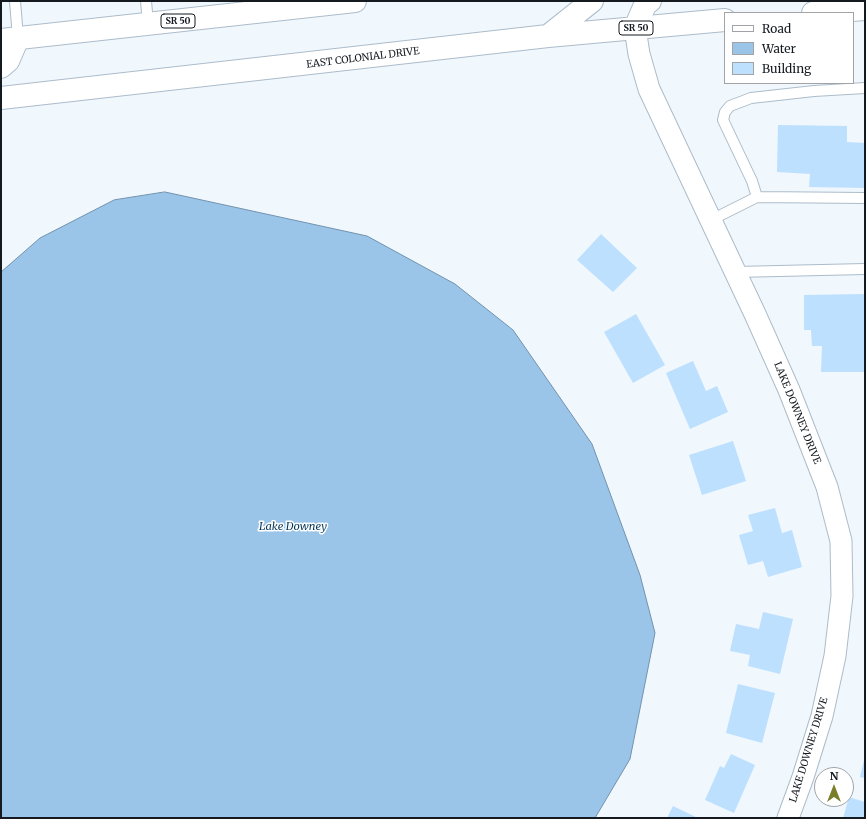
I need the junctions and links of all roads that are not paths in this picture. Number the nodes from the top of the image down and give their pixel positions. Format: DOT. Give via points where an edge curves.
graph roads {
  1 [pos="15,1"];
  2 [pos="146,1"];
  3 [pos="355,1"];
  4 [pos="592,1"];
  5 [pos="650,1"];
  6 [pos="326,3"];
  7 [pos="865,9"];
  8 [pos="826,12"];
  9 [pos="724,20"];
  10 [pos="148,24"];
  11 [pos="635,28"];
  12 [pos="548,36"];
  13 [pos="10,39"];
  14 [pos="1,67"];
  15 [pos="865,88"];
  16 [pos="1,98"];
  17 [pos="757,197"];
  18 [pos="865,198"];
  19 [pos="711,220"];
  20 [pos="865,269"];
  21 [pos="735,272"];
  22 [pos="788,818"];
  1 -- 13 [label="lane"];
  2 -- 10 [label="lane"];
  3 -- 6 [label="highway, SR 50"];
  4 -- 12 [label="highway"];
  5 -- 11 [label="highway" via="645,5"];
  6 -- 10 [label="highway, SR 50"];
  7 -- 8 [label="highway"];
  9 -- 11 [label="highway, EAST COLONIAL DRIVE / SR 50"];
  10 -- 13 [label="highway, SR 50"];
  11 -- 12 [label="highway, EAST COLONIAL DRIVE / SR 50"];
  11 -- 19 [label="street, LAKE DOWNEY DRIVE" via="649,89"];
  12 -- 16 [label="highway, EAST COLONIAL DRIVE / SR 50"];
  13 -- 14 [label="highway" via="8,61"];
  15 -- 17 [label="lane" via="751,98 730,106 723,120"];
  17 -- 18 [label="lane"];
  17 -- 19 [label="lane"];
  19 -- 21 [label="street, LAKE DOWNEY DRIVE"];
  20 -- 21 [label="lane"];
  21 -- 22 [label="street, LAKE DOWNEY DRIVE" via="789,390 813,450 827,487 841,541 842,596 835,656 822,716"];
}
